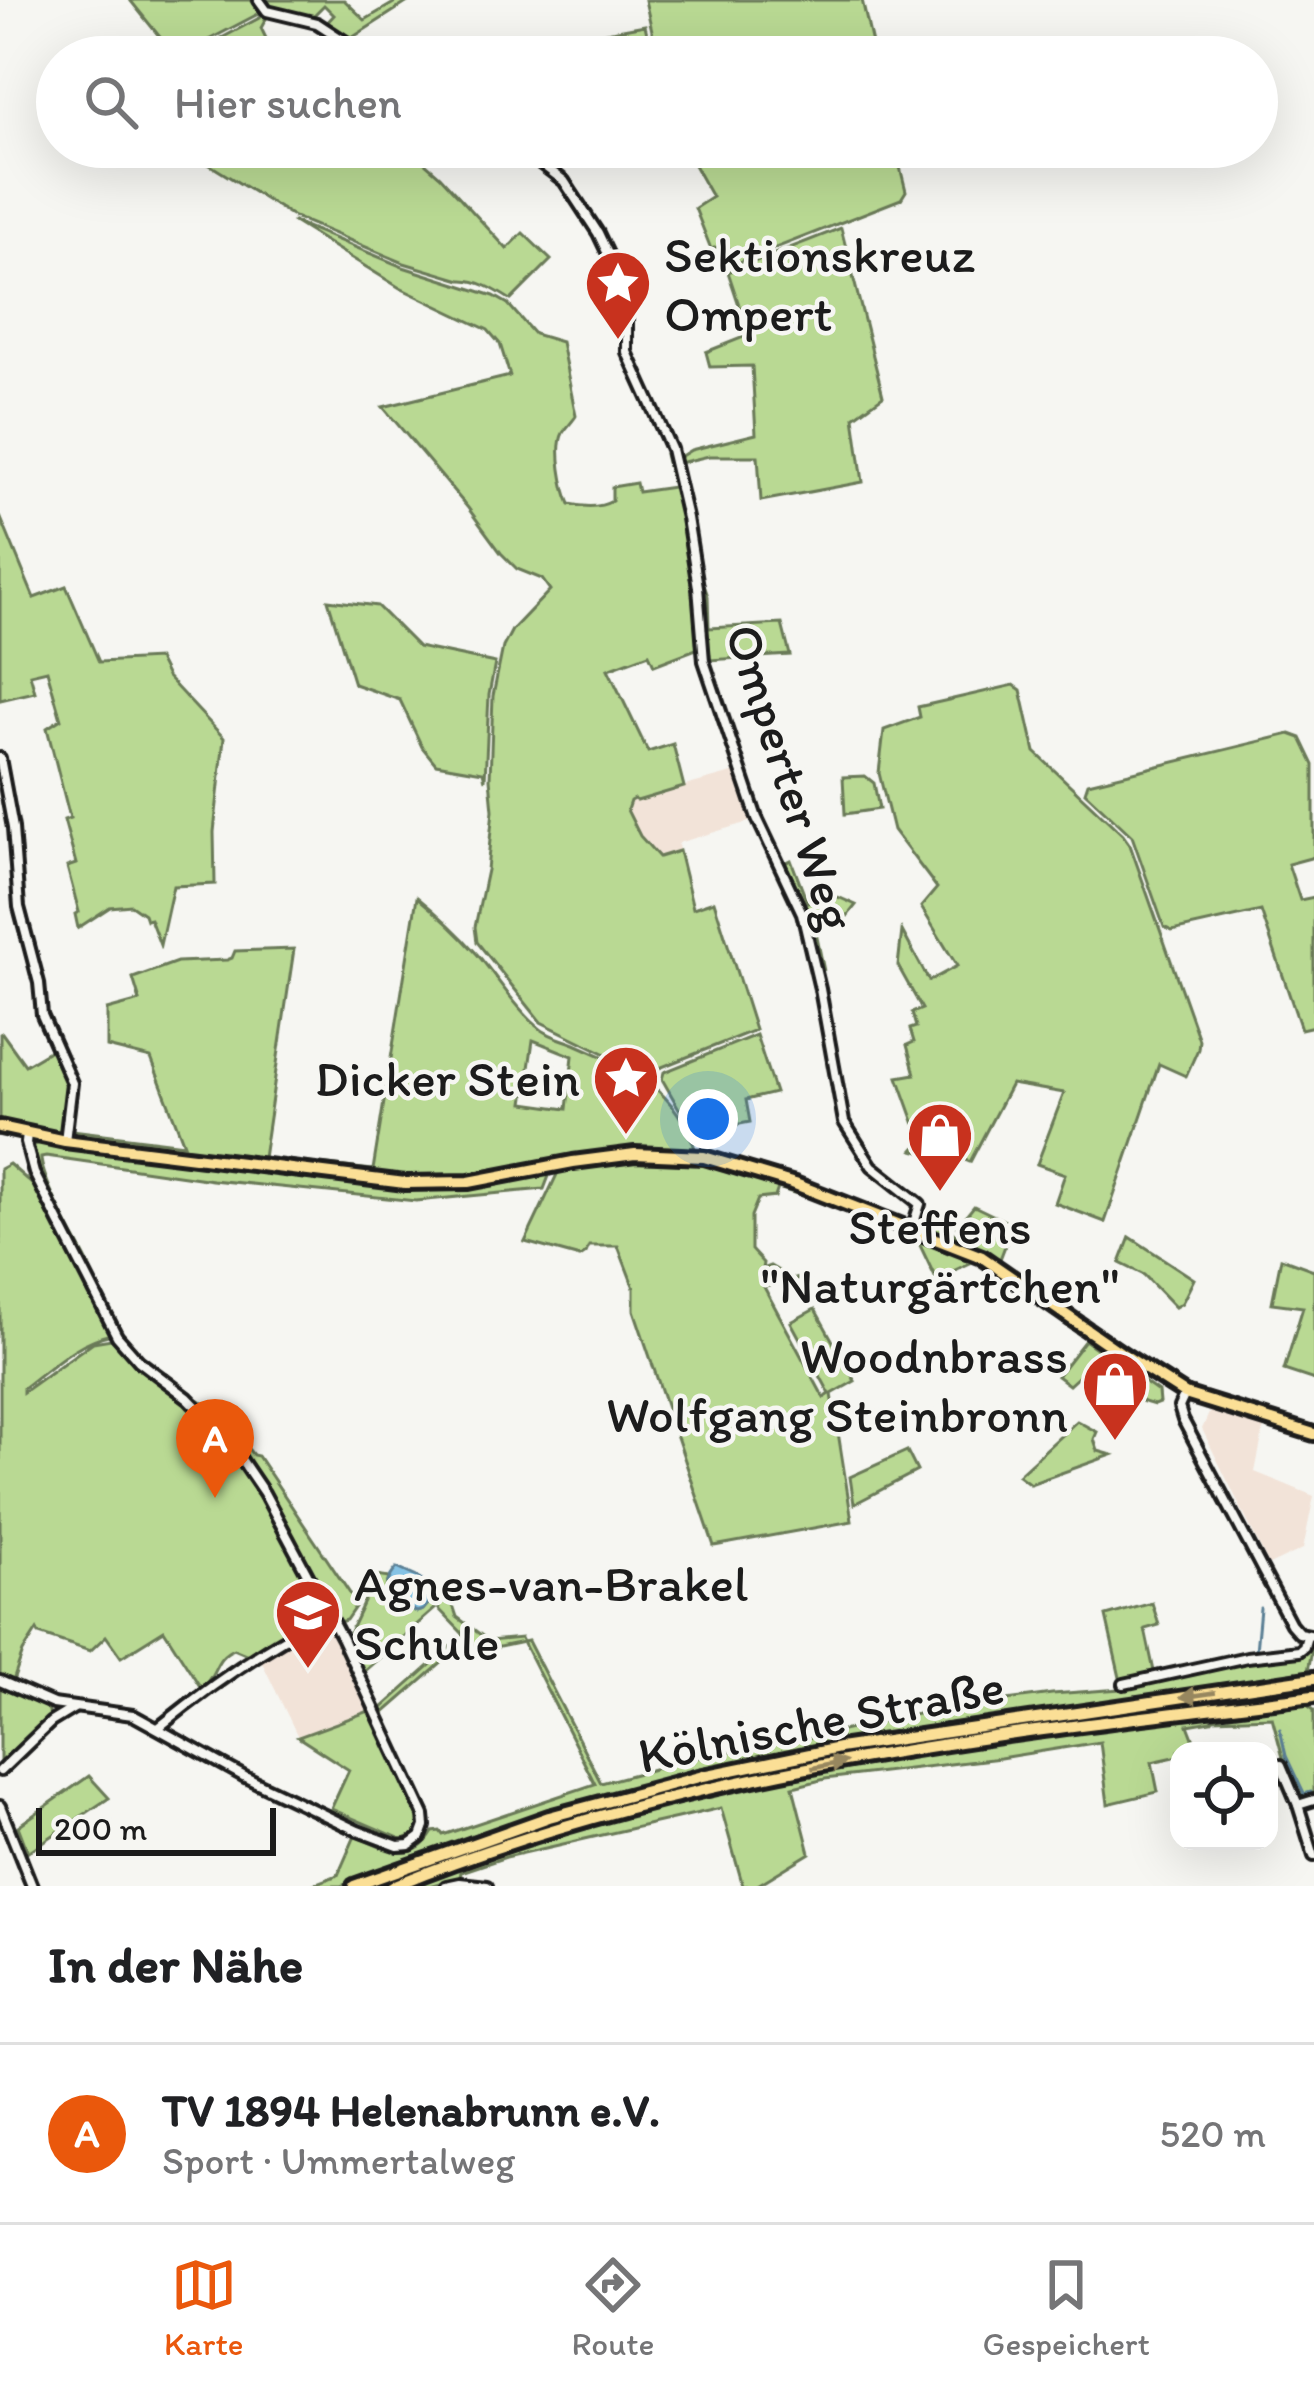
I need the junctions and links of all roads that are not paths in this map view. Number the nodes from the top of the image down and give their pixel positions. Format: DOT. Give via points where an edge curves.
graph roads {
  1 [pos="259,0"];
  2 [pos="336,36"];
  3 [pos="547,168"];
  4 [pos="0,758"];
  5 [pos="0,1127"];
  6 [pos="27,1134"];
  7 [pos="65,1141"];
  8 [pos="912,1228"];
  9 [pos="1185,1394"];
  10 [pos="1314,1434"];
  11 [pos="328,1615"];
  12 [pos="1311,1636"];
  13 [pos="1314,1678"];
  14 [pos="0,1681"];
  15 [pos="1124,1684"];
  16 [pos="1314,1696"];
  17 [pos="74,1708"];
  18 [pos="158,1728"];
  19 [pos="1278,1766"];
  20 [pos="0,1771"];
  21 [pos="1314,1800"];
  22 [pos="1298,1805"];
  23 [pos="0,1807"];
  24 [pos="1314,1856"];
  25 [pos="32,1886"];
  26 [pos="354,1886"];
  27 [pos="393,1886"];
  28 [pos="446,1886"];
  29 [pos="487,1886"];
  1 -- 2 [label="street" via="267,11"];
  3 -- 8 [label="street, Omperter Weg" via="573,194 627,299 628,352 671,449 687,518 704,661 757,818 802,913 844,1122 872,1166 920,1204"];
  4 -- 7 [label="street" via="42,1015 73,1084"];
  5 -- 6 [label="main road"];
  6 -- 7 [label="main road"];
  6 -- 11 [label="street" via="34,1173 117,1336 226,1437"];
  7 -- 8 [label="main road" via="405,1183 469,1182 635,1154 704,1157"];
  8 -- 9 [label="main road" via="1006,1271"];
  9 -- 10 [label="main road"];
  9 -- 12 [label="street" via="1183,1420 1276,1599 1295,1630"];
  11 -- 18 [label="street" via="264,1648"];
  11 -- 18 [label="street" via="424,1815 421,1837 404,1847 358,1831"];
  12 -- 15 [label="street" via="1299,1651"];
  13 -- 26 [label="main road, Kölnische Straße, one-way" via="839,1748 703,1776 549,1816"];
  14 -- 17 [label="street"];
  27 -- 16 [label="main road, Kölnische Straße, one-way" via="564,1826 721,1786 921,1747"];
  17 -- 18 [label="street" via="133,1715"];
  17 -- 20 [label="street"];
  19 -- 22 [label="street"];
  21 -- 22 [label="street"];
  22 -- 24 [label="street"];
  23 -- 25 [label="street"];
  28 -- 29 [label="street"];
}
